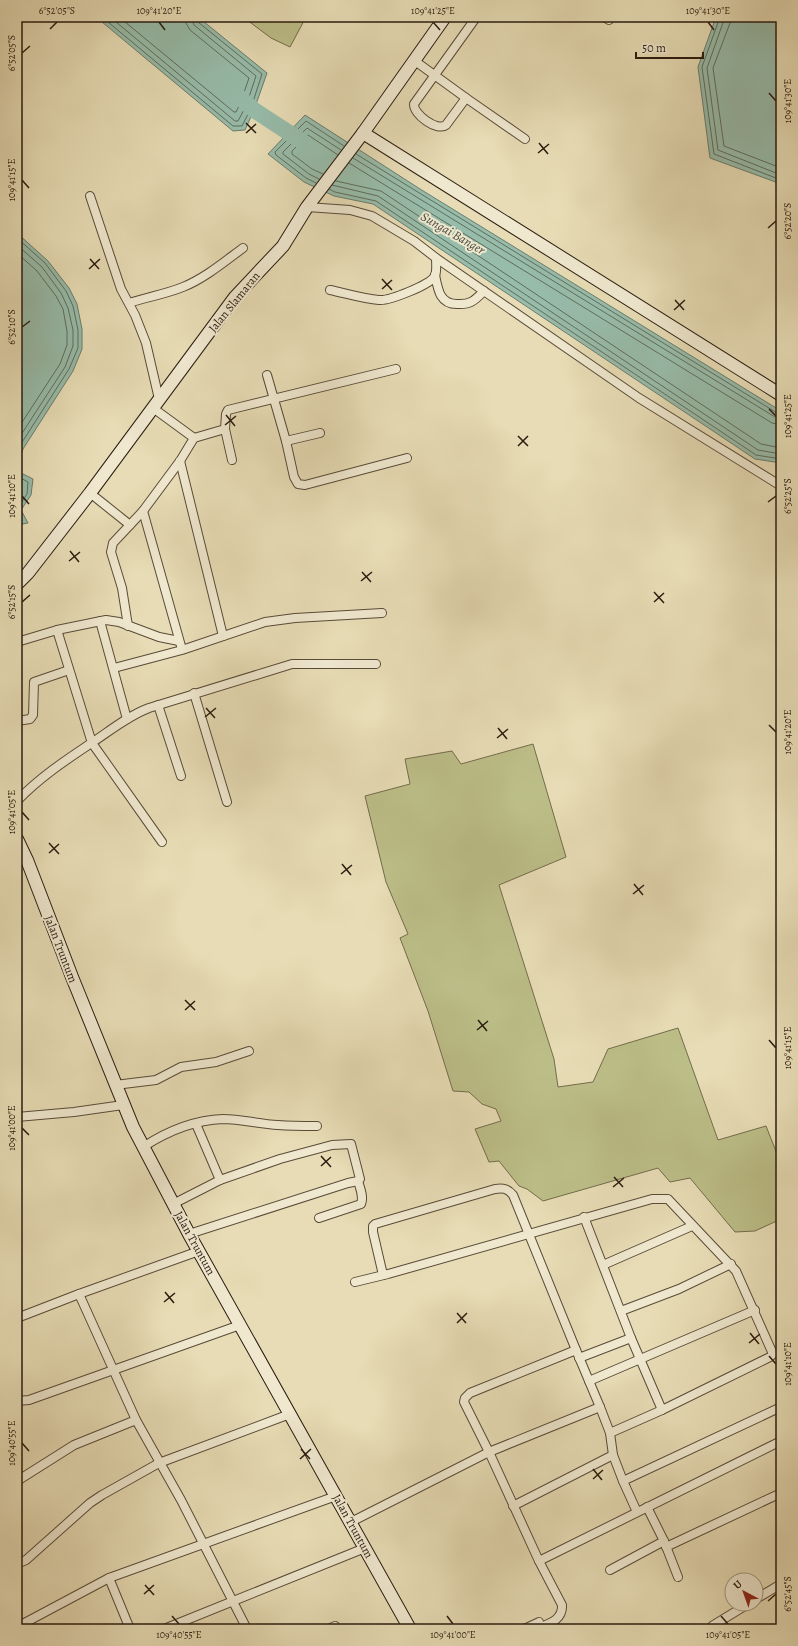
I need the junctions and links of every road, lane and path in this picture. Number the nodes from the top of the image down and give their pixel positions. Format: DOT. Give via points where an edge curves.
graph roads {
  1 [pos="445,17"];
  2 [pos="474,19"];
  3 [pos="415,61"];
  4 [pos="434,75"];
  5 [pos="466,98"];
  6 [pos="359,138"];
  7 [pos="525,139"];
  8 [pos="90,196"];
  9 [pos="311,202"];
  10 [pos="243,248"];
  11 [pos="436,258"];
  12 [pos="435,275"];
  13 [pos="330,290"];
  14 [pos="484,291"];
  15 [pos="129,303"];
  16 [pos="396,369"];
  17 [pos="267,374"];
  18 [pos="781,395"];
  19 [pos="274,398"];
  20 [pos="156,404"];
  21 [pos="225,429"];
  22 [pos="320,433"];
  23 [pos="194,438"];
  24 [pos="286,441"];
  25 [pos="407,458"];
  26 [pos="232,460"];
  27 [pos="180,461"];
  28 [pos="781,486"];
  29 [pos="90,493"];
  30 [pos="144,511"];
  31 [pos="130,525"];
  32 [pos="17,584"];
  33 [pos="382,613"];
  34 [pos="100,621"];
  35 [pos="128,626"];
  36 [pos="57,630"];
  37 [pos="223,636"];
  38 [pos="179,641"];
  39 [pos="17,642"];
  40 [pos="182,650"];
  41 [pos="376,664"];
  42 [pos="114,668"];
  43 [pos="69,670"];
  44 [pos="194,693"];
  45 [pos="158,705"];
  46 [pos="127,719"];
  47 [pos="17,721"];
  48 [pos="92,743"];
  49 [pos="181,776"];
  50 [pos="17,801"];
  51 [pos="227,802"];
  52 [pos="17,839"];
  53 [pos="162,842"];
  54 [pos="249,1051"];
  55 [pos="115,1085"];
  56 [pos="123,1105"];
  57 [pos="17,1117"];
  58 [pos="196,1124"];
  59 [pos="317,1126"];
  60 [pos="143,1147"];
  61 [pos="220,1180"];
  62 [pos="358,1181"];
  63 [pos="173,1204"];
  64 [pos="584,1217"];
  65 [pos="319,1218"];
  66 [pos="692,1226"];
  67 [pos="528,1233"];
  68 [pos="189,1234"];
  69 [pos="199,1252"];
  70 [pos="731,1264"];
  71 [pos="603,1265"];
  72 [pos="383,1275"];
  73 [pos="355,1282"];
  74 [pos="78,1294"];
  75 [pos="754,1310"];
  76 [pos="621,1311"];
  77 [pos="17,1318"];
  78 [pos="240,1325"];
  79 [pos="631,1338"];
  80 [pos="576,1350"];
  81 [pos="579,1358"];
  82 [pos="640,1360"];
  83 [pos="113,1371"];
  84 [pos="589,1381"];
  85 [pos="17,1401"];
  86 [pos="600,1407"];
  87 [pos="781,1407"];
  88 [pos="662,1410"];
  89 [pos="290,1414"];
  90 [pos="136,1420"];
  91 [pos="610,1433"];
  92 [pos="781,1441"];
  93 [pos="489,1452"];
  94 [pos="613,1455"];
  95 [pos="159,1463"];
  96 [pos="17,1481"];
  97 [pos="623,1481"];
  98 [pos="781,1492"];
  99 [pos="336,1496"];
  100 [pos="513,1506"];
  101 [pos="648,1507"];
  102 [pos="637,1512"];
  103 [pos="351,1522"];
  104 [pos="203,1544"];
  105 [pos="665,1544"];
  106 [pos="365,1548"];
  107 [pos="540,1561"];
  108 [pos="17,1564"];
  109 [pos="610,1570"];
  110 [pos="678,1577"];
  111 [pos="109,1578"];
  112 [pos="781,1584"];
  113 [pos="764,1594"];
  114 [pos="233,1601"];
  115 [pos="735,1612"];
  116 [pos="545,1622"];
  117 [pos="17,1627"];
  118 [pos="130,1629"];
  119 [pos="164,1629"];
  120 [pos="247,1629"];
  121 [pos="410,1629"];
  122 [pos="524,1629"];
  123 [pos="536,1629"];
  124 [pos="710,1629"];
  1 -- 3 [label="street, Jalan Slamaran"];
  2 -- 4 [label="street"];
  3 -- 4 [label="street"];
  3 -- 6 [label="street, Jalan Slamaran"];
  4 -- 5 [label="street"];
  4 -- 5 [label="street" via="414,104 416,113 436,127 443,128"];
  5 -- 7 [label="street"];
  6 -- 9 [label="street, Jalan Slamaran"];
  6 -- 18 [label="street"];
  8 -- 15 [label="street" via="121,289"];
  9 -- 11 [label="street" via="372,216"];
  9 -- 20 [label="street, Jalan Slamaran" via="283,246 235,297"];
  10 -- 15 [label="street" via="192,283"];
  11 -- 12 [label="street"];
  11 -- 14 [label="street"];
  12 -- 13 [label="street" via="424,286 380,300"];
  12 -- 14 [label="street" via="438,290 449,304 466,304 476,300"];
  14 -- 28 [label="street" via="639,398"];
  15 -- 20 [label="street" via="146,343"];
  16 -- 19 [label="street"];
  17 -- 19 [label="street"];
  19 -- 21 [label="street" via="228,410"];
  19 -- 24 [label="street"];
  20 -- 23 [label="street"];
  20 -- 29 [label="street, Jalan Slamaran"];
  21 -- 23 [label="street"];
  21 -- 26 [label="street"];
  22 -- 24 [label="street"];
  23 -- 27 [label="street"];
  24 -- 25 [label="street" via="294,477 300,485"];
  27 -- 30 [label="street"];
  27 -- 37 [label="street"];
  29 -- 31 [label="street"];
  29 -- 32 [label="street, Jalan Slamaran"];
  30 -- 31 [label="street"];
  30 -- 38 [label="street"];
  31 -- 35 [label="street" via="113,543 110,550 122,588"];
  33 -- 37 [label="street" via="279,619"];
  34 -- 35 [label="street" via="112,620"];
  34 -- 36 [label="street"];
  34 -- 42 [label="street"];
  35 -- 38 [label="street"];
  36 -- 39 [label="street"];
  36 -- 43 [label="street"];
  37 -- 40 [label="street"];
  38 -- 40 [label="street"];
  40 -- 42 [label="street"];
  41 -- 44 [label="street" via="292,664"];
  42 -- 46 [label="street"];
  43 -- 47 [label="street" via="34,682 33,715 30,719"];
  43 -- 48 [label="street"];
  44 -- 45 [label="street"];
  44 -- 51 [label="street"];
  45 -- 46 [label="street"];
  45 -- 49 [label="street"];
  46 -- 48 [label="street"];
  48 -- 50 [label="street" via="39,780"];
  48 -- 53 [label="street"];
  52 -- 55 [label="street, Jalan Truntum"];
  54 -- 55 [label="street" via="216,1062 181,1067 156,1080"];
  55 -- 56 [label="street, Jalan Truntum"];
  56 -- 57 [label="street"];
  56 -- 60 [label="street, Jalan Truntum"];
  58 -- 59 [label="street" via="223,1119 279,1126"];
  58 -- 60 [label="street" via="171,1131"];
  58 -- 61 [label="street"];
  60 -- 63 [label="street, Jalan Truntum"];
  61 -- 62 [label="street" via="280,1158 349,1143 354,1153 360,1179"];
  61 -- 63 [label="street"];
  62 -- 65 [label="street" via="362,1195 360,1204"];
  62 -- 68 [label="street"];
  63 -- 68 [label="street, Jalan Truntum"];
  64 -- 66 [label="street" via="659,1198 672,1202"];
  64 -- 67 [label="street"];
  64 -- 71 [label="street"];
  66 -- 70 [label="street"];
  66 -- 71 [label="street"];
  67 -- 72 [label="street"];
  67 -- 72 [label="street" via="513,1195 506,1188 378,1222 372,1228"];
  67 -- 80 [label="street"];
  68 -- 69 [label="street, Jalan Truntum"];
  69 -- 74 [label="street"];
  69 -- 78 [label="street, Jalan Truntum"];
  70 -- 75 [label="street"];
  70 -- 76 [label="street" via="679,1290"];
  71 -- 76 [label="street"];
  72 -- 73 [label="street"];
  74 -- 77 [label="street"];
  74 -- 83 [label="street"];
  75 -- 82 [label="street"];
  75 -- 88 [label="street" via="772,1356"];
  76 -- 79 [label="street"];
  78 -- 83 [label="street"];
  78 -- 89 [label="street, Jalan Truntum"];
  79 -- 81 [label="street"];
  79 -- 82 [label="street"];
  80 -- 81 [label="street"];
  80 -- 93 [label="street" via="467,1396 465,1406"];
  81 -- 84 [label="street"];
  82 -- 84 [label="street"];
  82 -- 88 [label="street"];
  83 -- 85 [label="street" via="29,1400"];
  83 -- 90 [label="street"];
  84 -- 86 [label="street"];
  86 -- 91 [label="street"];
  86 -- 93 [label="street"];
  87 -- 97 [label="street"];
  88 -- 91 [label="street"];
  89 -- 95 [label="street"];
  89 -- 99 [label="street, Jalan Truntum"];
  90 -- 95 [label="street"];
  90 -- 96 [label="street" via="74,1445"];
  91 -- 94 [label="street"];
  92 -- 101 [label="street"];
  93 -- 100 [label="street"];
  93 -- 103 [label="street"];
  94 -- 97 [label="street"];
  94 -- 100 [label="street"];
  95 -- 104 [label="street"];
  95 -- 108 [label="street" via="90,1503 26,1560"];
  97 -- 102 [label="street"];
  98 -- 105 [label="street"];
  99 -- 103 [label="street, Jalan Truntum"];
  99 -- 104 [label="street"];
  100 -- 107 [label="street"];
  101 -- 102 [label="street"];
  101 -- 105 [label="street"];
  102 -- 107 [label="street"];
  103 -- 106 [label="street, Jalan Truntum"];
  104 -- 111 [label="street"];
  104 -- 114 [label="street"];
  105 -- 109 [label="street"];
  105 -- 110 [label="street"];
  106 -- 114 [label="street"];
  106 -- 121 [label="street, Jalan Truntum"];
  107 -- 116 [label="street" via="562,1605"];
  111 -- 117 [label="street"];
  111 -- 118 [label="street"];
  112 -- 113 [label="street"];
  114 -- 119 [label="street"];
  114 -- 120 [label="street"];
  115 -- 124 [label="street"];
  116 -- 122 [label="street"];
  116 -- 123 [label="street"];
}
